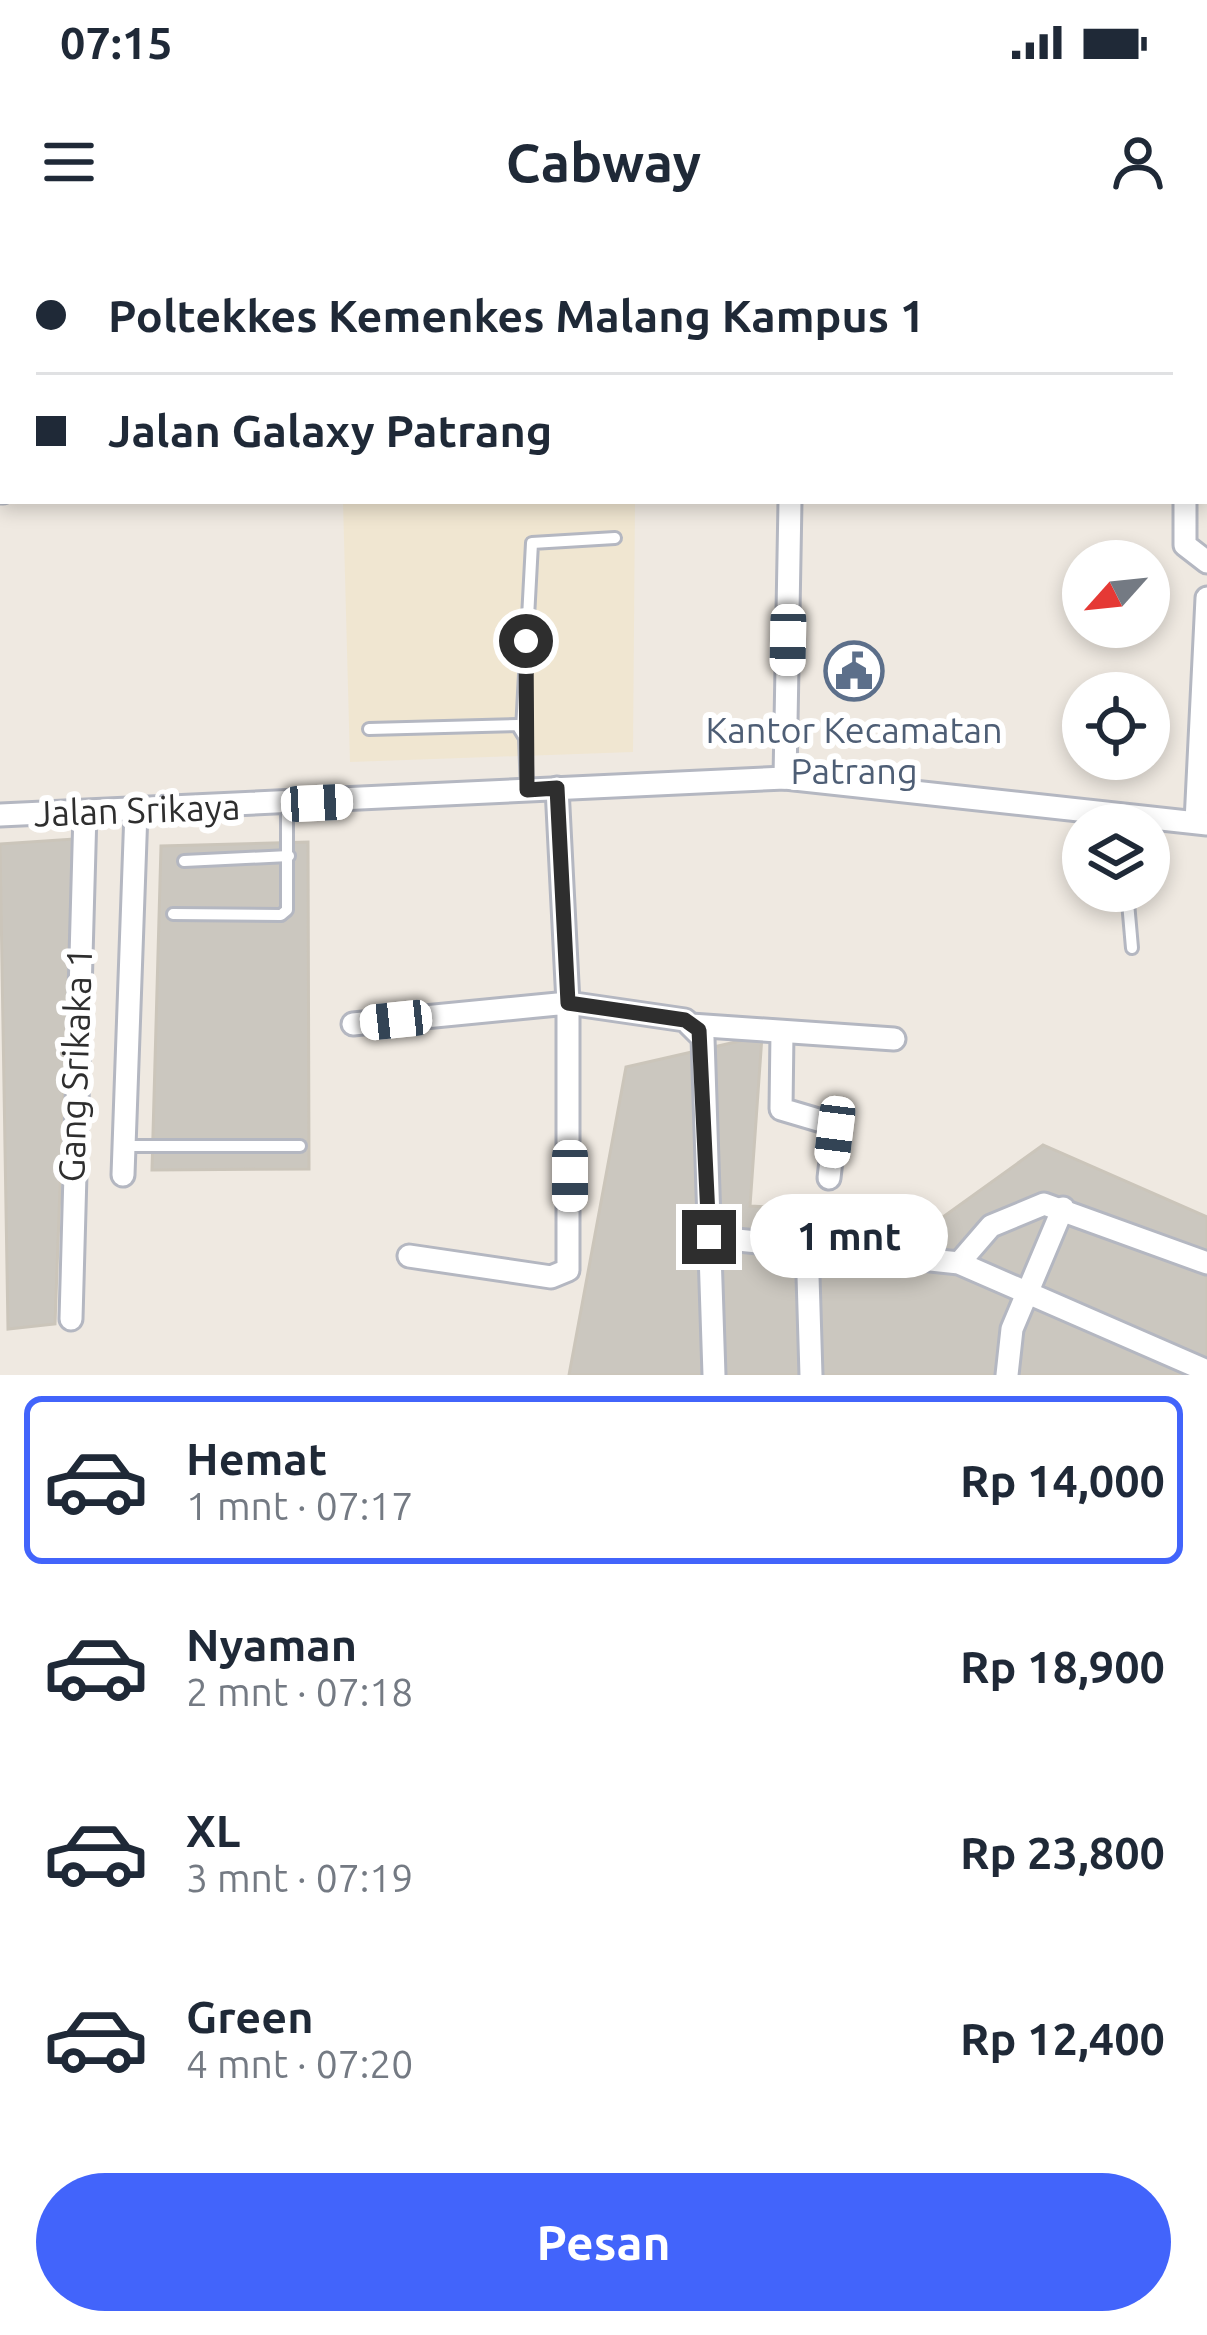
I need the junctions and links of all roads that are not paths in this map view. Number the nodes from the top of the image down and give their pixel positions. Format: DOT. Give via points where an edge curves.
graph roads {
  1 [pos="790,504"];
  2 [pos="1184,504"];
  3 [pos="615,538"];
  4 [pos="1207,562"];
  5 [pos="1207,598"];
  6 [pos="369,729"];
  7 [pos="523,730"];
  8 [pos="785,778"];
  9 [pos="557,788"];
  10 [pos="527,790"];
  11 [pos="287,804"];
  12 [pos="1062,811"];
  13 [pos="85,812"];
  14 [pos="136,812"];
  15 [pos="0,815"];
  16 [pos="1170,821"];
  17 [pos="1201,823"];
  18 [pos="289,856"];
  19 [pos="184,860"];
  20 [pos="1129,912"];
  21 [pos="173,914"];
  22 [pos="1132,948"];
  23 [pos="568,1003"];
  24 [pos="353,1024"];
  25 [pos="692,1024"];
  26 [pos="782,1032"];
  27 [pos="894,1039"];
  28 [pos="124,1146"];
  29 [pos="300,1147"];
  30 [pos="123,1175"];
  31 [pos="830,1178"];
  32 [pos="1064,1208"];
  33 [pos="709,1237"];
  34 [pos="807,1243"];
  35 [pos="410,1256"];
  36 [pos="959,1263"];
  37 [pos="1207,1264"];
  38 [pos="1028,1294"];
  39 [pos="71,1319"];
  40 [pos="1197,1371"];
  41 [pos="714,1375"];
  42 [pos="811,1375"];
  43 [pos="1007,1375"];
  1 -- 8 [label="street"];
  2 -- 4 [label="street" via="1185,545"];
  3 -- 7 [label="lane" via="532,543"];
  5 -- 17 [label="street"];
  6 -- 7 [label="lane"];
  7 -- 10 [label="lane"];
  8 -- 9 [label="street, Jalan Srikaya"];
  8 -- 12 [label="street, Jalan Srikaya"];
  9 -- 10 [label="street, Jalan Srikaya"];
  9 -- 23 [label="street"];
  10 -- 11 [label="street, Jalan Srikaya"];
  11 -- 14 [label="street, Jalan Srikaya"];
  11 -- 18 [label="lane"];
  13 -- 14 [label="street, Jalan Srikaya"];
  13 -- 15 [label="street, Jalan Srikaya"];
  13 -- 39 [label="street, Gang Srikaka 1"];
  14 -- 28 [label="street"];
  16 -- 17 [label="street, Jalan Srikaya"];
  18 -- 19 [label="lane"];
  18 -- 21 [label="lane" via="290,904 281,915"];
  20 -- 22 [label="lane"];
  23 -- 24 [label="street"];
  23 -- 25 [label="street"];
  23 -- 35 [label="street" via="568,1270 551,1277"];
  25 -- 26 [label="street"];
  25 -- 33 [label="street" via="703,1038"];
  26 -- 27 [label="street"];
  26 -- 31 [label="street" via="781,1109 835,1125"];
  28 -- 29 [label="lane"];
  28 -- 30 [label="street"];
  32 -- 36 [label="street" via="1044,1204 991,1226"];
  32 -- 37 [label="street"];
  32 -- 38 [label="street"];
  33 -- 34 [label="street"];
  33 -- 41 [label="street"];
  34 -- 36 [label="street"];
  34 -- 42 [label="street"];
  36 -- 38 [label="street"];
  38 -- 40 [label="street"];
  38 -- 43 [label="street" via="1012,1329"];
}
